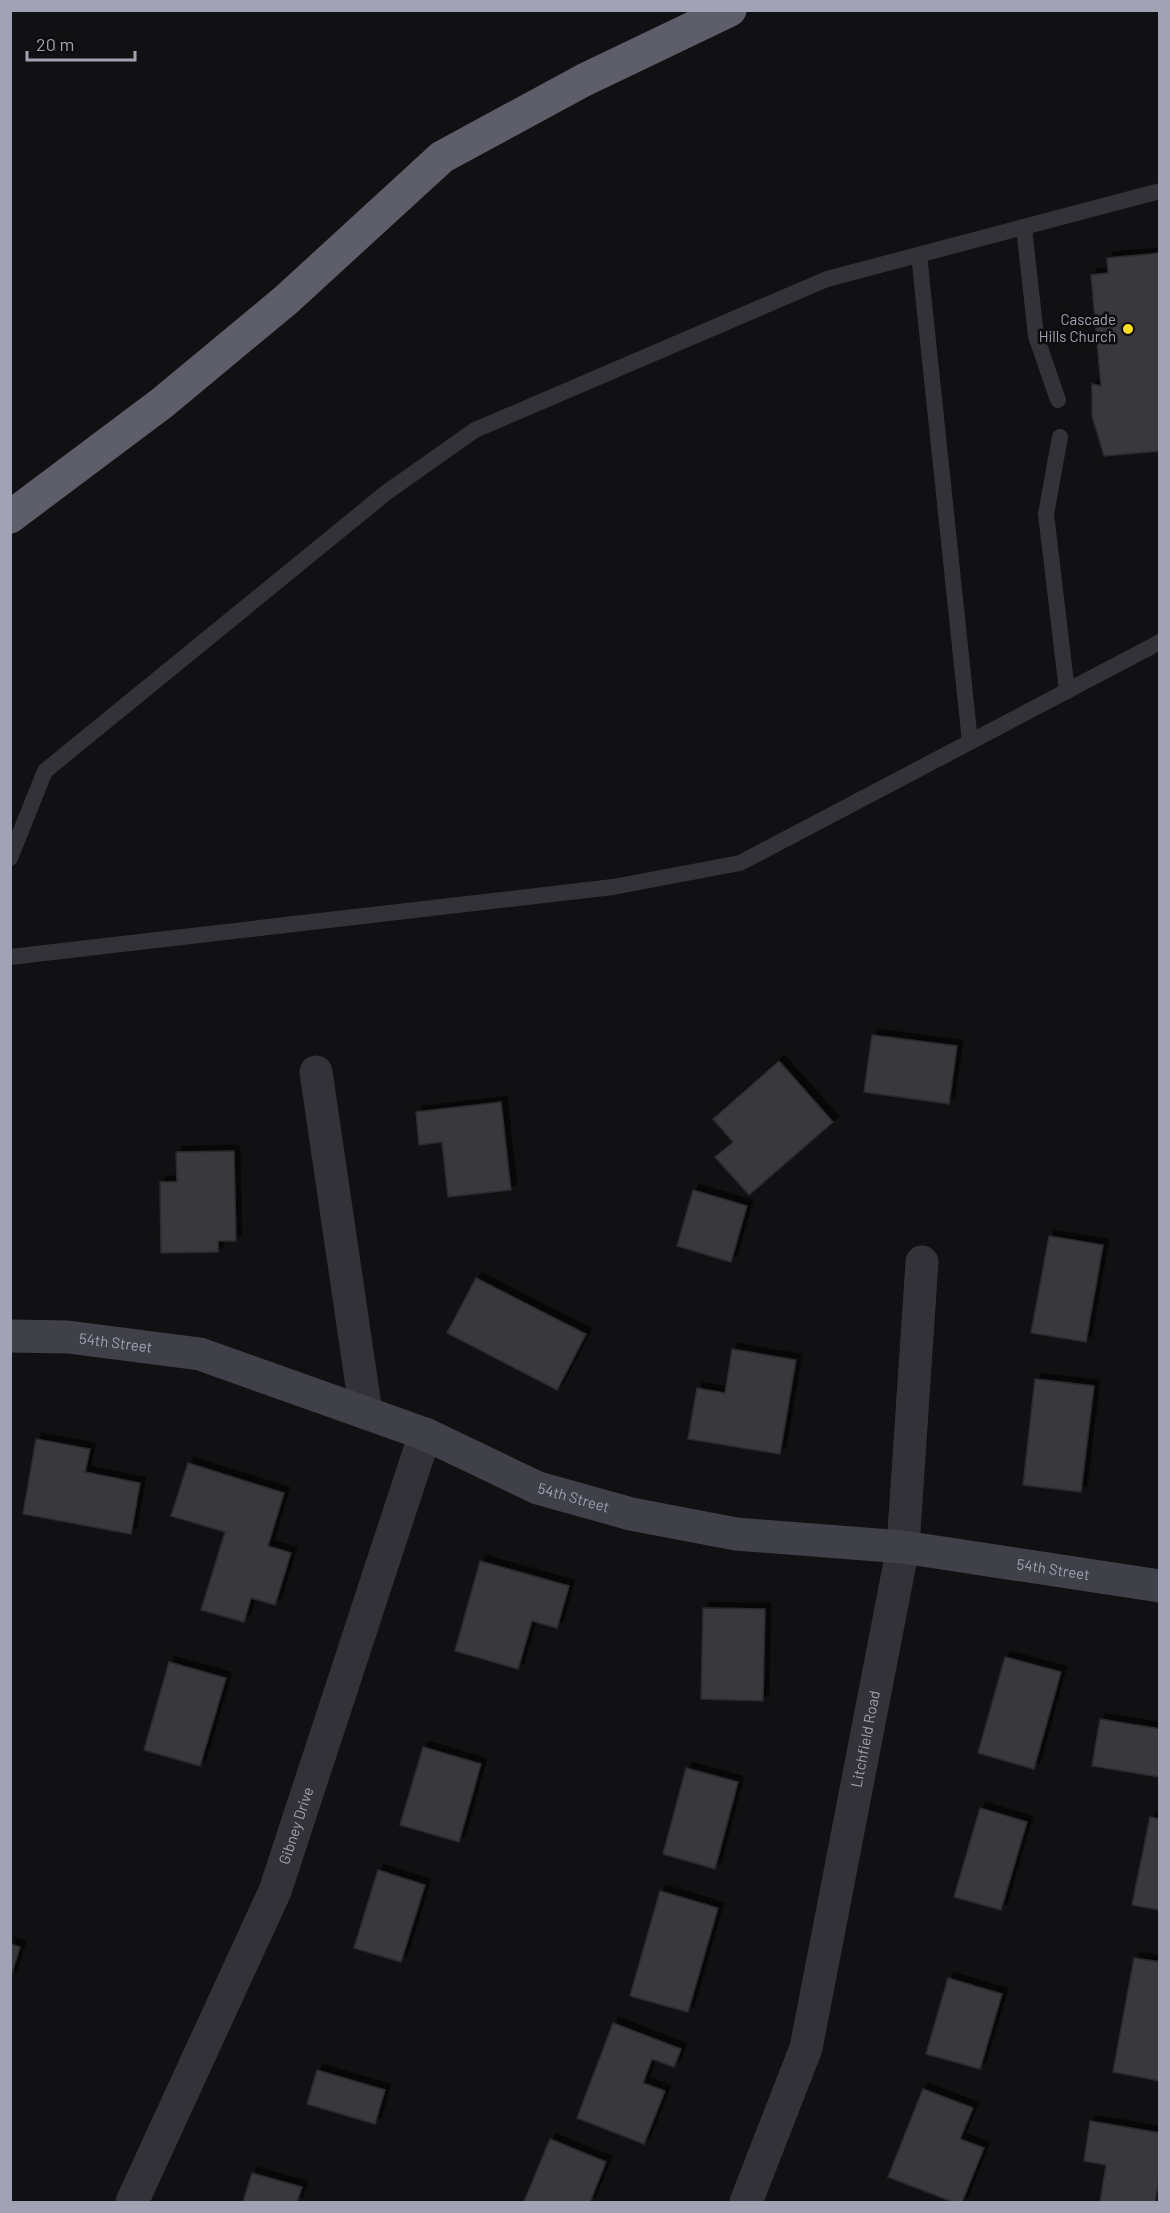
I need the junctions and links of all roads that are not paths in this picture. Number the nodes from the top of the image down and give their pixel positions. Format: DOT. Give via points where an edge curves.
graph roads {
  1 [pos="730,10"];
  2 [pos="1160,191"];
  3 [pos="1024,227"];
  4 [pos="919,255"];
  5 [pos="1058,400"];
  6 [pos="1060,437"];
  7 [pos="10,517"];
  8 [pos="1160,642"];
  9 [pos="1067,691"];
  10 [pos="970,742"];
  11 [pos="10,858"];
  12 [pos="10,957"];
  13 [pos="316,1072"];
  14 [pos="922,1262"];
  15 [pos="10,1336"];
  16 [pos="366,1413"];
  17 [pos="425,1434"];
  18 [pos="903,1547"];
  19 [pos="1160,1586"];
  20 [pos="132,2202"];
  21 [pos="746,2202"];
  1 -- 7 [label="highway" via="584,80 442,157 286,300 162,403"];
  2 -- 3 [label="lane"];
  3 -- 4 [label="lane"];
  3 -- 5 [label="lane" via="1036,336"];
  4 -- 10 [label="lane"];
  4 -- 11 [label="lane" via="827,279 475,430 387,492 45,771"];
  6 -- 9 [label="lane" via="1046,514"];
  8 -- 9 [label="lane"];
  9 -- 10 [label="lane"];
  10 -- 12 [label="lane" via="740,862 613,887"];
  13 -- 16 [label="street"];
  14 -- 18 [label="street, Litchfield Road"];
  15 -- 16 [label="main road, 54th Street" via="68,1337 200,1354"];
  16 -- 17 [label="main road, 54th Street"];
  17 -- 18 [label="main road, 54th Street" via="538,1488 631,1514 736,1534"];
  17 -- 20 [label="street, Gibney Drive" via="275,1891"];
  18 -- 19 [label="main road, 54th Street"];
  18 -- 21 [label="street, Litchfield Road" via="806,2048"];
}
